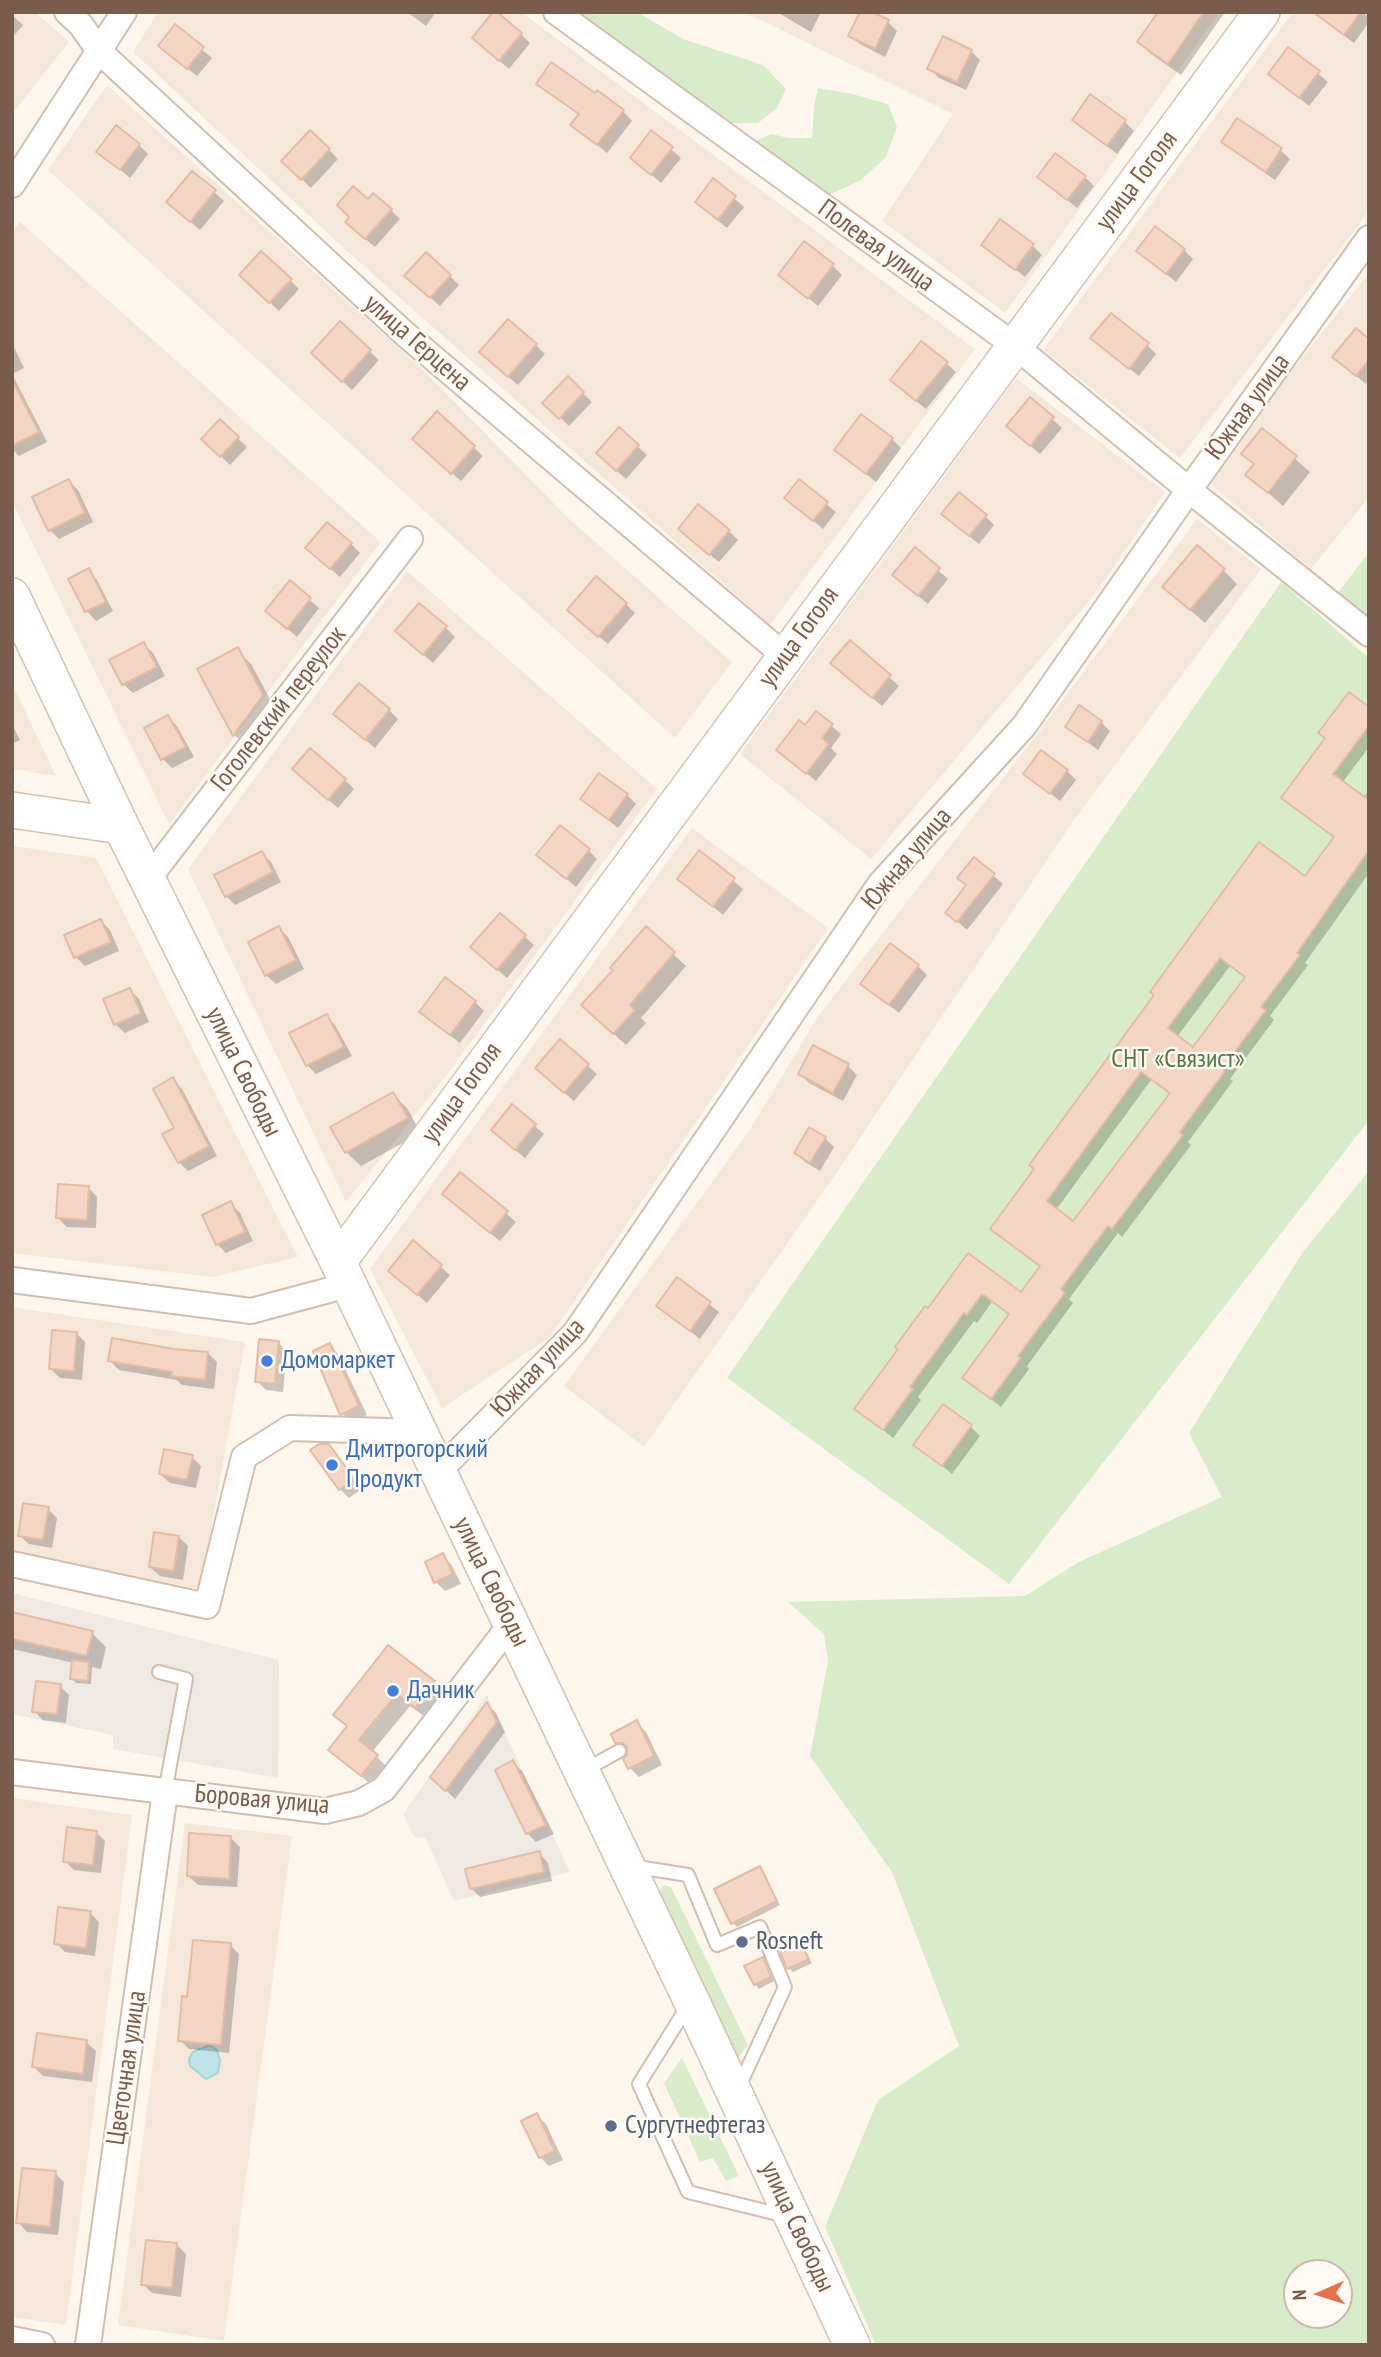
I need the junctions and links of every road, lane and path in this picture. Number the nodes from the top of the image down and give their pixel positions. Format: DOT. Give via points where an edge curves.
graph roads {
  1 [pos="67,12"];
  2 [pos="124,12"];
  3 [pos="556,12"];
  4 [pos="1262,12"];
  5 [pos="99,51"];
  6 [pos="12,185"];
  7 [pos="1369,238"];
  8 [pos="1014,345"];
  9 [pos="1189,490"];
  10 [pos="410,540"];
  11 [pos="12,596"];
  12 [pos="1369,634"];
  13 [pos="785,656"];
  14 [pos="12,810"];
  15 [pos="121,826"];
  16 [pos="148,879"];
  17 [pos="343,1273"];
  18 [pos="12,1280"];
  19 [pos="419,1432"];
  20 [pos="438,1472"];
  21 [pos="12,1564"];
  22 [pos="511,1624"];
  23 [pos="159,1672"];
  24 [pos="619,1751"];
  25 [pos="12,1772"];
  26 [pos="582,1772"];
  27 [pos="165,1792"];
  28 [pos="626,1865"];
  29 [pos="691,2000"];
  30 [pos="735,2096"];
  31 [pos="793,2218"];
  32 [pos="12,2339"];
  33 [pos="42,2345"];
  34 [pos="88,2345"];
  35 [pos="852,2345"];
  1 -- 5 [label="street, улица Герцена"];
  2 -- 5 [label="street"];
  3 -- 8 [label="street, Полевая улица"];
  4 -- 8 [label="main road, улица Гоголя"];
  5 -- 6 [label="street"];
  5 -- 13 [label="street, улица Герцена" via="405,334"];
  7 -- 9 [label="street, Южная улица"];
  8 -- 9 [label="street, Полевая улица"];
  8 -- 13 [label="main road, улица Гоголя"];
  9 -- 12 [label="street, Полевая улица"];
  9 -- 20 [label="street, Южная улица" via="1024,726 880,884 575,1334"];
  10 -- 16 [label="street, Гоголевский переулок"];
  11 -- 15 [label="main road, улица Свободы"];
  13 -- 17 [label="main road, улица Гоголя"];
  14 -- 15 [label="main road"];
  15 -- 16 [label="main road, улица Свободы"];
  16 -- 17 [label="main road, улица Свободы"];
  17 -- 18 [label="street" via="251,1311"];
  17 -- 19 [label="main road, улица Свободы"];
  19 -- 20 [label="main road, улица Свободы"];
  19 -- 21 [label="street" via="290,1428 244,1457 208,1606"];
  20 -- 22 [label="main road, улица Свободы"];
  22 -- 26 [label="main road, улица Свободы"];
  22 -- 27 [label="street, Боровая улица" via="384,1789 359,1803 325,1811"];
  23 -- 27 [label="lane" via="186,1679"];
  24 -- 26 [label="lane"];
  25 -- 27 [label="street, Боровая улица"];
  26 -- 28 [label="main road, улица Свободы"];
  27 -- 34 [label="street, Цветочная улица"];
  28 -- 29 [label="main road, улица Свободы"];
  28 -- 30 [label="lane" via="688,1875 717,1945 760,1927 785,1987"];
  29 -- 30 [label="main road, улица Свободы"];
  29 -- 31 [label="lane" via="639,2084 688,2192"];
  30 -- 31 [label="main road, улица Свободы"];
  31 -- 35 [label="main road, улица Свободы"];
  32 -- 33 [label="street"];
}
